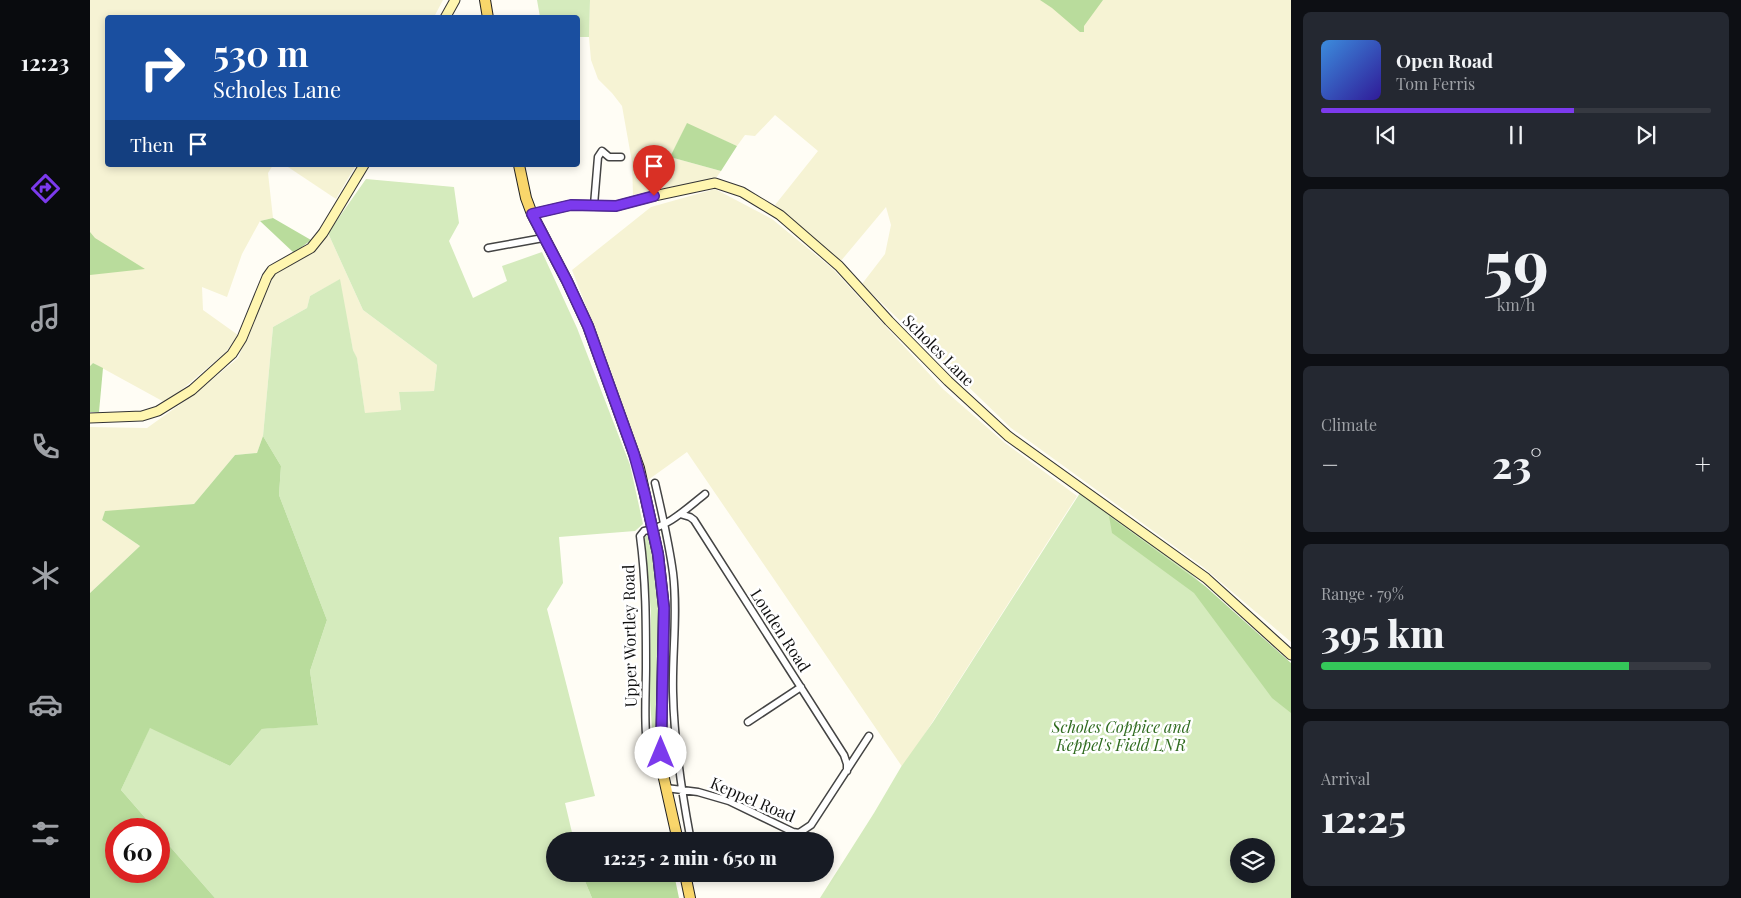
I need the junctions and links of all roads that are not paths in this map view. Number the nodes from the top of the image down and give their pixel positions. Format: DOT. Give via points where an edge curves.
graph roads {
  1 [pos="456,0"];
  2 [pos="484,0"];
  3 [pos="448,15"];
  4 [pos="487,15"];
  5 [pos="621,156"];
  6 [pos="363,167"];
  7 [pos="519,167"];
  8 [pos="594,206"];
  9 [pos="532,214"];
  10 [pos="543,238"];
  11 [pos="488,248"];
  12 [pos="90,418"];
  13 [pos="655,483"];
  14 [pos="705,494"];
  15 [pos="680,514"];
  16 [pos="665,525"];
  17 [pos="654,530"];
  18 [pos="1291,655"];
  19 [pos="801,687"];
  20 [pos="748,722"];
  21 [pos="870,736"];
  22 [pos="847,771"];
  23 [pos="663,774"];
  24 [pos="666,788"];
  25 [pos="681,790"];
  26 [pos="676,832"];
  27 [pos="689,832"];
  28 [pos="687,882"];
  29 [pos="690,898"];
  1 -- 3 [label="street"];
  2 -- 4 [label="main road"];
  5 -- 8 [label="street" via="609,157 602,151 598,157"];
  6 -- 12 [label="street" via="324,233 311,248 272,270 232,354 192,390 158,411 142,416"];
  7 -- 9 [label="main road, Upper Wortley Road"];
  8 -- 9 [label="street, Scholes Lane" via="571,205"];
  8 -- 18 [label="street, Scholes Lane" via="616,206 715,183 742,192 780,215 839,266 948,382 1008,436 1206,578"];
  9 -- 10 [label="main road, Upper Wortley Road"];
  10 -- 11 [label="street"];
  10 -- 17 [label="main road, Upper Wortley Road" via="588,326 638,468"];
  13 -- 16 [label="street"];
  14 -- 15 [label="street"];
  15 -- 16 [label="street"];
  15 -- 19 [label="street, Louden Road" via="694,520"];
  16 -- 17 [label="street"];
  16 -- 25 [label="street" via="675,604 673,691"];
  17 -- 23 [label="main road, Upper Wortley Road" via="664,608 660,733"];
  17 -- 23 [label="street, Upper Wortley Road" via="644,531 640,536 646,597 647,730 650,762 653,770"];
  19 -- 20 [label="street"];
  19 -- 22 [label="street, Louden Road" via="844,755"];
  21 -- 22 [label="street, Keppel Road"];
  22 -- 25 [label="street, Keppel Road" via="811,825 799,833 729,801"];
  23 -- 24 [label="main road, Upper Wortley Road"];
  24 -- 25 [label="street, Keppel Road"];
  24 -- 26 [label="main road, Upper Wortley Road"];
  25 -- 27 [label="street"];
  28 -- 29 [label="main road"];
}
